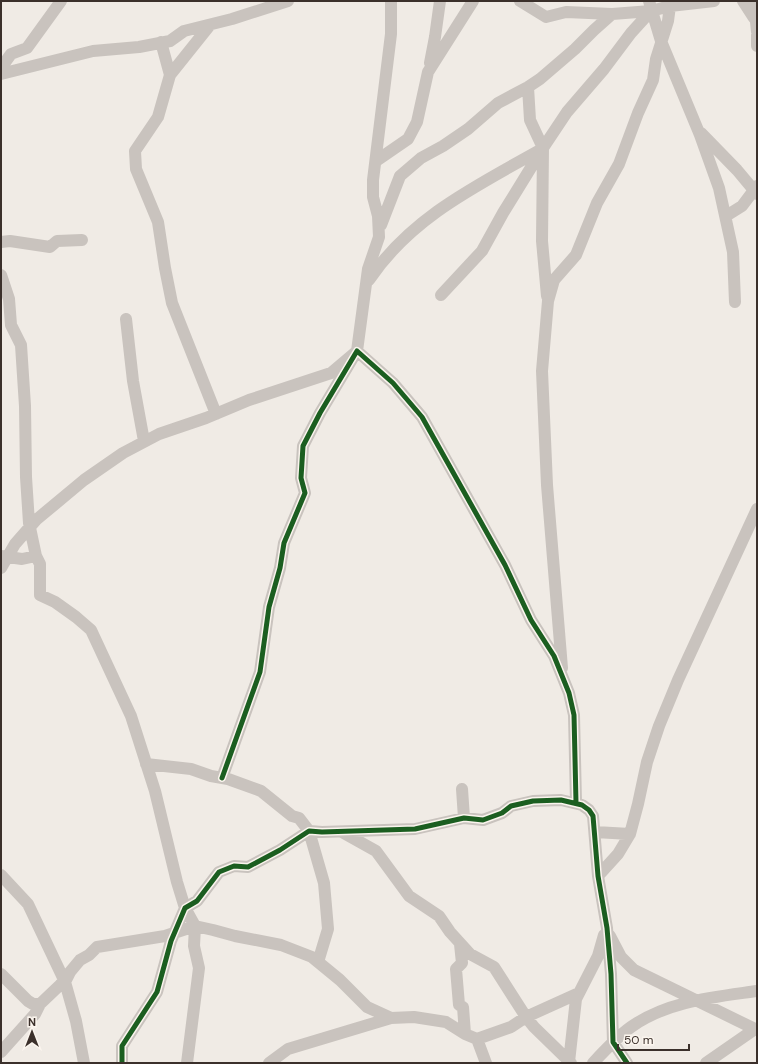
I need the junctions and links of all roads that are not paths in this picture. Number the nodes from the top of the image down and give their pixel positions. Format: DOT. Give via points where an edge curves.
graph roads {
  1 [pos="61,1"];
  2 [pos="288,1"];
  3 [pos="391,1"];
  4 [pos="440,1"];
  5 [pos="473,1"];
  6 [pos="520,1"];
  7 [pos="714,1"];
  8 [pos="742,1"];
  9 [pos="754,1"];
  10 [pos="671,4"];
  11 [pos="650,6"];
  12 [pos="612,14"];
  13 [pos="210,25"];
  14 [pos="757,27"];
  15 [pos="757,35"];
  16 [pos="662,41"];
  17 [pos="161,42"];
  18 [pos="757,46"];
  19 [pos="1,68"];
  20 [pos="428,72"];
  21 [pos="1,74"];
  22 [pos="170,75"];
  23 [pos="528,87"];
  24 [pos="697,129"];
  25 [pos="543,148"];
  26 [pos="376,161"];
  27 [pos="756,190"];
  28 [pos="726,216"];
  29 [pos="379,230"];
  30 [pos="82,240"];
  31 [pos="1,242"];
  32 [pos="1,275"];
  33 [pos="366,285"];
  34 [pos="441,295"];
  35 [pos="548,301"];
  36 [pos="735,302"];
  37 [pos="126,319"];
  38 [pos="357,351"];
  39 [pos="216,414"];
  40 [pos="144,442"];
  41 [pos="757,509"];
  42 [pos="30,526"];
  43 [pos="36,556"];
  44 [pos="4,557"];
  45 [pos="1,568"];
  46 [pos="561,674"];
  47 [pos="146,764"];
  48 [pos="222,778"];
  49 [pos="462,789"];
  50 [pos="576,802"];
  51 [pos="464,818"];
  52 [pos="309,830"];
  53 [pos="341,831"];
  54 [pos="595,832"];
  55 [pos="630,834"];
  56 [pos="1,875"];
  57 [pos="598,876"];
  58 [pos="185,908"];
  59 [pos="195,926"];
  60 [pos="607,928"];
  61 [pos="174,933"];
  62 [pos="460,944"];
  63 [pos="318,962"];
  64 [pos="1,974"];
  65 [pos="65,982"];
  66 [pos="757,991"];
  67 [pos="579,993"];
  68 [pos="695,1000"];
  69 [pos="40,1004"];
  70 [pos="526,1017"];
  71 [pos="391,1018"];
  72 [pos="756,1029"];
  73 [pos="465,1034"];
  74 [pos="477,1038"];
  75 [pos="613,1042"];
  76 [pos="1,1052"];
  77 [pos="570,1062"];
  78 [pos="84,1063"];
  79 [pos="122,1063"];
  80 [pos="187,1063"];
  81 [pos="269,1063"];
  82 [pos="486,1063"];
  83 [pos="593,1063"];
  84 [pos="627,1063"];
  85 [pos="706,1063"];
  1 -- 19 [label="street" via="27,48 11,54"];
  2 -- 13 [label="street"];
  3 -- 26 [label="street" via="390,34"];
  4 -- 20 [label="street"];
  5 -- 20 [label="street"];
  6 -- 12 [label="street" via="546,17 566,12"];
  7 -- 10 [label="street"];
  8 -- 14 [label="street"];
  9 -- 14 [label="street"];
  10 -- 11 [label="street"];
  10 -- 16 [label="street"];
  11 -- 12 [label="street"];
  11 -- 16 [label="street"];
  11 -- 25 [label="street"];
  12 -- 23 [label="street" via="575,49"];
  13 -- 17 [label="street" via="184,31 170,41"];
  13 -- 22 [label="street"];
  15 -- 18 [label="street"];
  16 -- 24 [label="street"];
  16 -- 35 [label="street" via="653,80 619,164 597,203 576,255 554,280"];
  17 -- 21 [label="street" via="139,47 93,51"];
  17 -- 22 [label="street"];
  20 -- 26 [label="street" via="417,122 408,139"];
  22 -- 39 [label="street" via="158,117 135,151 136,169 158,222 172,303"];
  23 -- 25 [label="street" via="530,120"];
  23 -- 29 [label="street" via="498,103 468,129 422,158 400,176"];
  24 -- 27 [label="street"];
  24 -- 28 [label="street" via="719,188"];
  25 -- 33 [label="street" via="454,198 419,224 377,267"];
  25 -- 34 [label="street" via="482,251"];
  25 -- 35 [label="street" via="542,241"];
  26 -- 29 [label="street" via="373,197"];
  27 -- 28 [label="street" via="742,206"];
  28 -- 36 [label="street" via="733,252"];
  29 -- 33 [label="street"];
  30 -- 31 [label="street" via="57,241 50,247"];
  32 -- 42 [label="street" via="8,299 10,325 21,345"];
  33 -- 38 [label="street"];
  35 -- 46 [label="street" via="542,371 547,484"];
  37 -- 40 [label="street" via="133,381"];
  38 -- 39 [label="street" via="331,373 249,400"];
  38 -- 46 [label="street" via="394,383 422,417 505,565 531,620 554,656"];
  38 -- 48 [label="street" via="303,446 301,478 305,493 284,543 269,607 260,672"];
  39 -- 40 [label="street" via="159,434"];
  40 -- 42 [label="street" via="84,480"];
  41 -- 55 [label="street" via="678,680 660,726 647,762"];
  42 -- 43 [label="street"];
  42 -- 44 [label="street"];
  43 -- 44 [label="street" via="22,559"];
  43 -- 47 [label="street" via="40,564 40,595 55,602 91,630 131,716"];
  44 -- 45 [label="street"];
  46 -- 50 [label="street" via="574,715"];
  47 -- 48 [label="street" via="191,769"];
  47 -- 58 [label="street"];
  48 -- 52 [label="street" via="261,791 292,816 299,818"];
  49 -- 51 [label="street"];
  50 -- 51 [label="street" via="532,802 511,806 502,813 482,820"];
  50 -- 54 [label="street" via="589,810 593,816"];
  51 -- 53 [label="street" via="415,829"];
  52 -- 53 [label="street"];
  52 -- 58 [label="street" via="280,850 248,867 234,866 219,872 197,901"];
  52 -- 63 [label="street" via="324,883 328,929"];
  53 -- 62 [label="street" via="376,852 409,896 439,916"];
  54 -- 55 [label="street"];
  54 -- 57 [label="street"];
  55 -- 57 [label="street" via="618,854"];
  56 -- 65 [label="street" via="28,904"];
  57 -- 60 [label="street"];
  58 -- 59 [label="street"];
  58 -- 61 [label="street"];
  59 -- 61 [label="street"];
  59 -- 63 [label="street" via="281,945 312,957"];
  59 -- 80 [label="street" via="194,946 199,968"];
  60 -- 67 [label="street" via="598,956"];
  60 -- 68 [label="street" via="621,957 634,970"];
  60 -- 75 [label="street"];
  61 -- 65 [label="street" via="97,947 80,960"];
  61 -- 79 [label="street" via="157,992 122,1046"];
  62 -- 70 [label="street" via="470,954 494,967"];
  62 -- 73 [label="street" via="462,963 456,969"];
  63 -- 71 [label="street" via="367,1007"];
  64 -- 69 [label="street" via="28,1002"];
  65 -- 69 [label="street"];
  65 -- 78 [label="street"];
  66 -- 68 [label="street"];
  67 -- 70 [label="street"];
  67 -- 77 [label="street" via="576,999"];
  68 -- 72 [label="street"];
  68 -- 75 [label="street" via="661,1011 632,1026"];
  69 -- 76 [label="street" via="35,1014"];
  70 -- 74 [label="street" via="510,1027"];
  70 -- 77 [label="street"];
  71 -- 73 [label="street" via="414,1017 446,1022"];
  71 -- 81 [label="street" via="288,1049"];
  72 -- 85 [label="street"];
  73 -- 74 [label="street"];
  74 -- 82 [label="street"];
  75 -- 83 [label="street"];
  75 -- 84 [label="street"];
}
